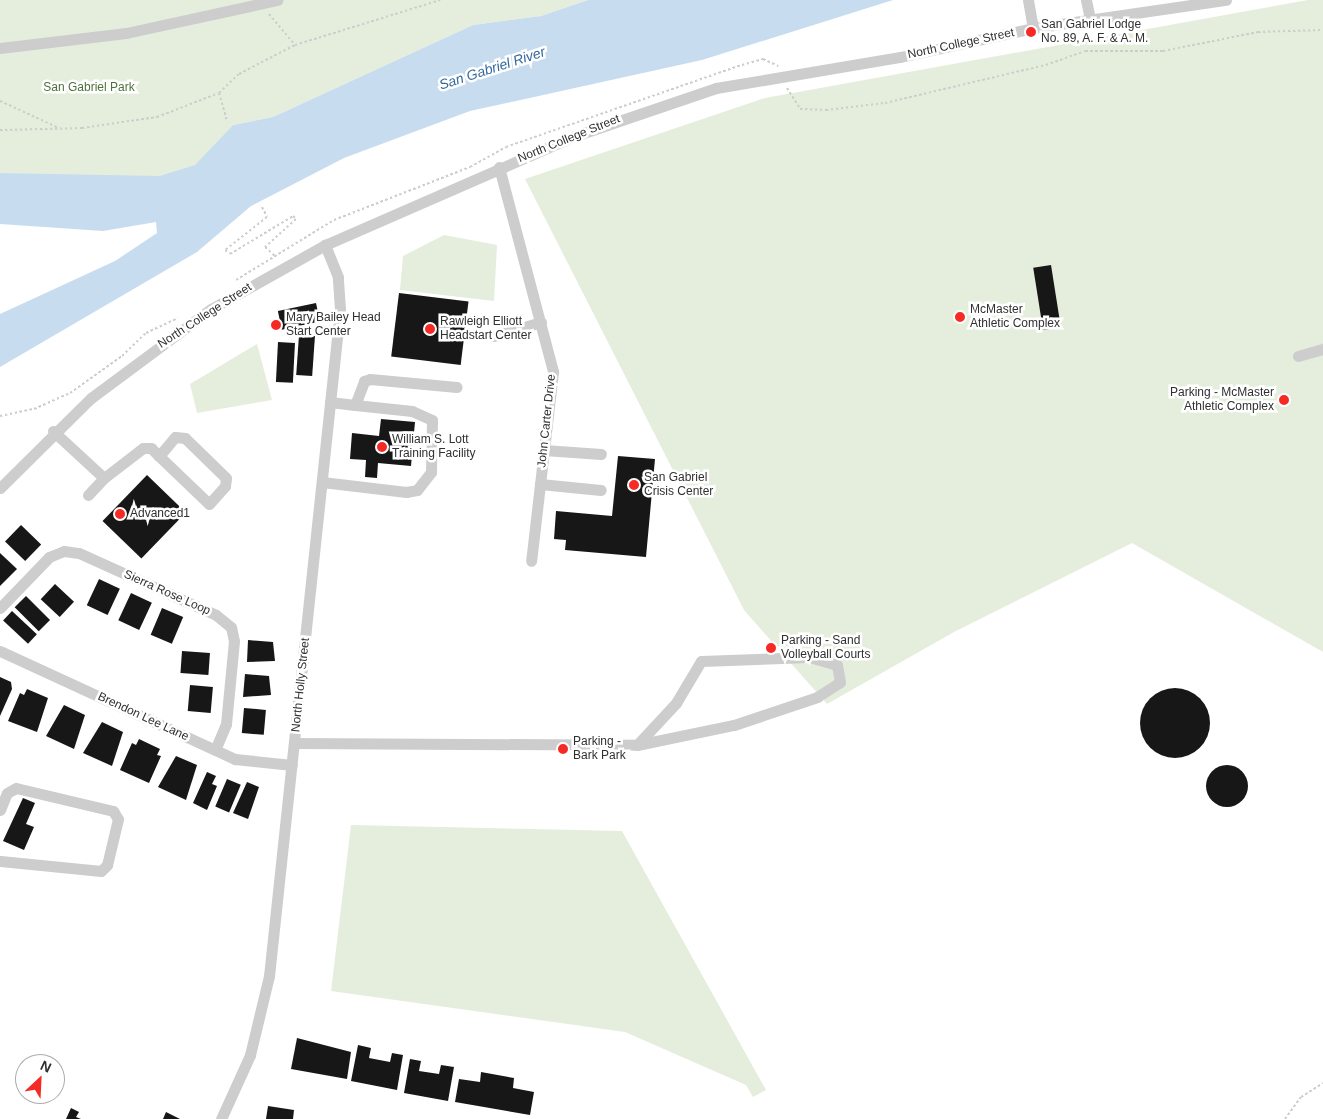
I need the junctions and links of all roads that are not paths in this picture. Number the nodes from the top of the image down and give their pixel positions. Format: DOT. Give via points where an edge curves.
graph roads {
  1 [pos="276,0"];
  2 [pos="1028,0"];
  3 [pos="1086,0"];
  4 [pos="1226,0"];
  5 [pos="1090,19"];
  6 [pos="1033,28"];
  7 [pos="0,48"];
  8 [pos="499,167"];
  9 [pos="325,245"];
  10 [pos="541,322"];
  11 [pos="494,336"];
  12 [pos="1323,349"];
  13 [pos="1298,356"];
  14 [pos="457,388"];
  15 [pos="330,402"];
  16 [pos="355,405"];
  17 [pos="53,431"];
  18 [pos="544,450"];
  19 [pos="600,454"];
  20 [pos="159,456"];
  21 [pos="104,478"];
  22 [pos="322,482"];
  23 [pos="540,484"];
  24 [pos="0,488"];
  25 [pos="601,490"];
  26 [pos="88,494"];
  27 [pos="531,562"];
  28 [pos="0,608"];
  29 [pos="0,651"];
  30 [pos="294,743"];
  31 [pos="636,746"];
  32 [pos="215,750"];
  33 [pos="292,765"];
  34 [pos="0,810"];
  35 [pos="0,861"];
  36 [pos="221,1119"];
  1 -- 7 [label="street" via="126,33"];
  2 -- 6 [label="street"];
  3 -- 5 [label="street"];
  4 -- 5 [label="street, North College Street"];
  5 -- 6 [label="street, North College Street"];
  6 -- 8 [label="street, North College Street" via="689,94"];
  8 -- 9 [label="street, North College Street"];
  8 -- 10 [label="street, John Carter Drive"];
  9 -- 15 [label="street, North Holly Street" via="338,277 340,309"];
  9 -- 17 [label="street, North College Street" via="211,309"];
  10 -- 11 [label="street"];
  10 -- 18 [label="street, John Carter Drive" via="553,372"];
  12 -- 13 [label="street"];
  14 -- 16 [label="street" via="370,379 364,382"];
  15 -- 16 [label="street"];
  15 -- 22 [label="street, North Holly Street"];
  16 -- 22 [label="street" via="412,411 432,420 431,472 421,486 406,492"];
  17 -- 21 [label="street"];
  17 -- 24 [label="street, North College Street"];
  18 -- 19 [label="street"];
  18 -- 23 [label="street, John Carter Drive"];
  20 -- 20 [label="street" via="209,504 225,486 226,478 185,438 175,437"];
  20 -- 21 [label="street" via="143,448"];
  21 -- 26 [label="street"];
  22 -- 30 [label="street, North Holly Street"];
  23 -- 25 [label="street"];
  23 -- 27 [label="street, John Carter Drive"];
  28 -- 32 [label="street, Sierra Rose Loop" via="48,557 64,552 79,553 216,615 231,627 234,641 226,724"];
  29 -- 32 [label="street, Brendon Lee Lane"];
  30 -- 31 [label="street"];
  30 -- 33 [label="street, North Holly Street"];
  31 -- 31 [label="street" via="734,725 817,697 840,682 837,665 809,657 700,661 676,702"];
  32 -- 33 [label="street, Brendon Lee Lane" via="235,759"];
  33 -- 36 [label="street, North Holly Street" via="266,993 250,1055"];
  34 -- 35 [label="street" via="7,793 16,788 113,811 118,819 107,865 101,871"];
}
